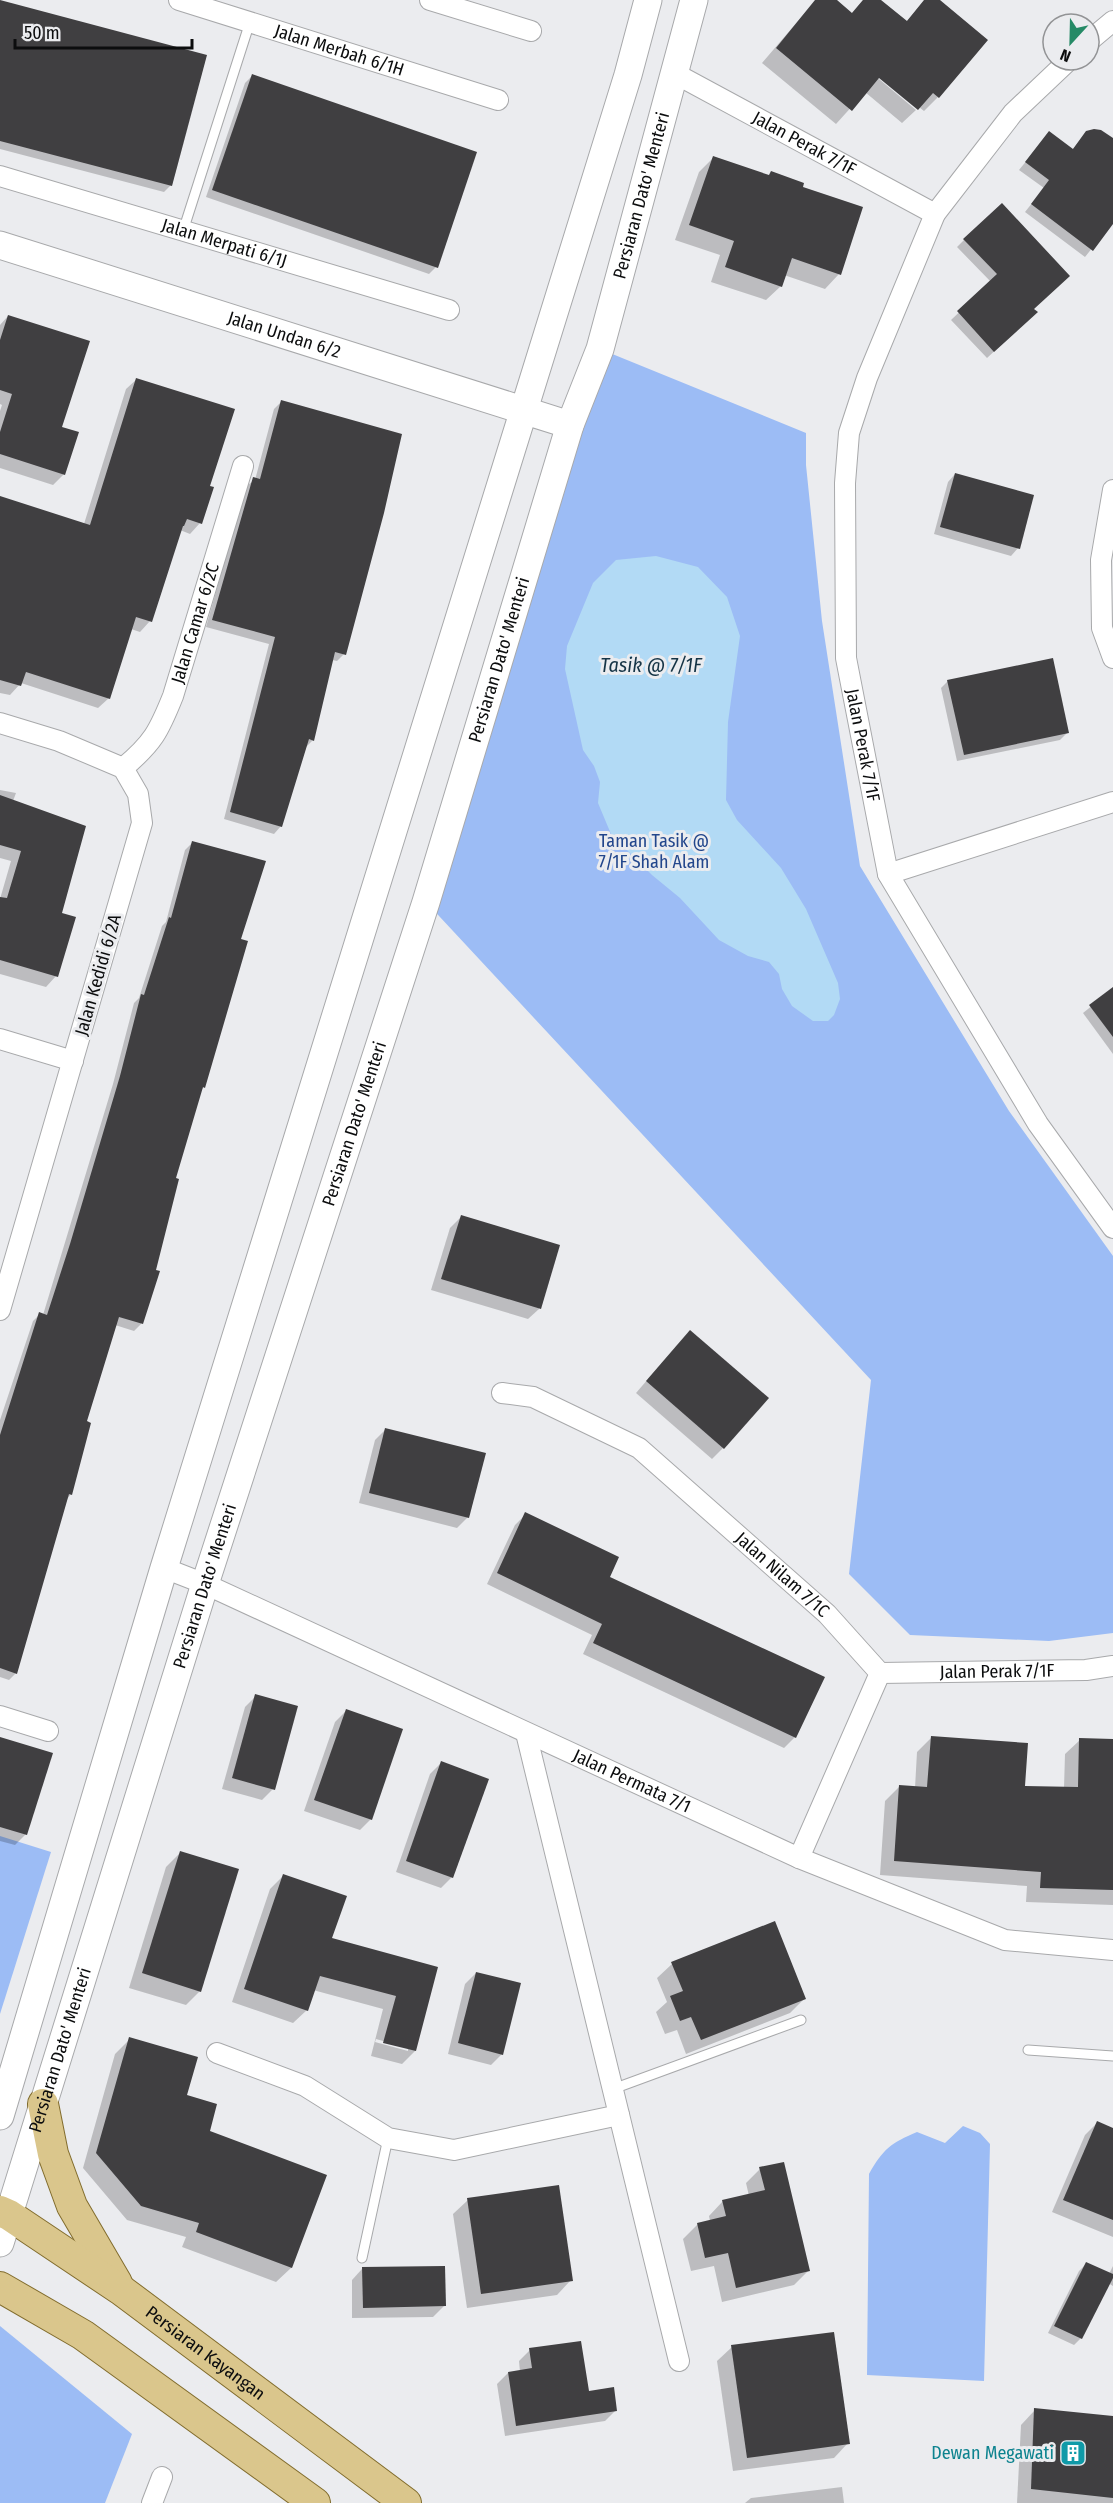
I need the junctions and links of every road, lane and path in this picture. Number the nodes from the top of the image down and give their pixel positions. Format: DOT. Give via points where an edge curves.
graph roads {
  1 [pos="179,0"];
  2 [pos="430,0"];
  3 [pos="648,0"];
  4 [pos="694,0"];
  5 [pos="1113,21"];
  6 [pos="250,22"];
  7 [pos="531,31"];
  8 [pos="1101,31"];
  9 [pos="1056,72"];
  10 [pos="674,73"];
  11 [pos="498,100"];
  12 [pos="0,176"];
  13 [pos="935,214"];
  14 [pos="183,231"];
  15 [pos="0,245"];
  16 [pos="449,310"];
  17 [pos="524,410"];
  18 [pos="570,425"];
  19 [pos="243,466"];
  20 [pos="1113,490"];
  21 [pos="1113,658"];
  22 [pos="0,723"];
  23 [pos="123,768"];
  24 [pos="1113,802"];
  25 [pos="888,874"];
  26 [pos="0,1039"];
  27 [pos="73,1061"];
  28 [pos="1113,1228"];
  29 [pos="0,1310"];
  30 [pos="501,1393"];
  31 [pos="164,1568"];
  32 [pos="205,1584"];
  33 [pos="1113,1666"];
  34 [pos="880,1673"];
  35 [pos="0,1716"];
  36 [pos="48,1731"];
  37 [pos="526,1733"];
  38 [pos="799,1858"];
  39 [pos="1113,1950"];
  40 [pos="801,2020"];
  41 [pos="1028,2050"];
  42 [pos="218,2053"];
  43 [pos="1113,2056"];
  44 [pos="613,2089"];
  45 [pos="44,2104"];
  46 [pos="619,2115"];
  47 [pos="0,2116"];
  48 [pos="388,2138"];
  49 [pos="5,2213"];
  50 [pos="0,2243"];
  51 [pos="362,2258"];
  52 [pos="0,2287"];
  53 [pos="121,2290"];
  54 [pos="679,2361"];
  55 [pos="162,2477"];
  56 [pos="152,2503"];
  57 [pos="315,2503"];
  58 [pos="406,2503"];
  1 -- 6 [label="street, Jalan Merbah 6/1H"];
  2 -- 7 [label="street"];
  3 -- 17 [label="main road"];
  4 -- 10 [label="main road, Persiaran Dato' Menteri"];
  5 -- 8 [label="street"];
  6 -- 11 [label="street, Jalan Merbah 6/1H"];
  6 -- 14 [label="lane"];
  9 -- 13 [label="street, Jalan Perak 7/1F" via="1013,113"];
  10 -- 13 [label="street, Jalan Perak 7/1F"];
  10 -- 18 [label="main road, Persiaran Dato' Menteri" via="600,349"];
  12 -- 14 [label="street, Jalan Merpati 6/1J"];
  13 -- 25 [label="street, Jalan Perak 7/1F" via="867,378 849,433 845,483 846,658"];
  14 -- 16 [label="street, Jalan Merpati 6/1J"];
  15 -- 17 [label="main road, Jalan Undan 6/2"];
  17 -- 18 [label="main road, Jalan Undan 6/2"];
  17 -- 31 [label="main road"];
  18 -- 32 [label="main road, Persiaran Dato' Menteri" via="426,902"];
  19 -- 23 [label="street, Jalan Camar 6/2C" via="173,696 159,731 145,750"];
  20 -- 21 [label="street" via="1101,560 1102,628"];
  22 -- 23 [label="street" via="59,741"];
  23 -- 27 [label="street, Jalan Kedidi 6/2A" via="138,794 142,823"];
  24 -- 25 [label="street"];
  25 -- 28 [label="street, Jalan Perak 7/1F" via="1038,1124"];
  26 -- 27 [label="street"];
  27 -- 29 [label="street, Jalan Kedidi 6/2A"];
  30 -- 34 [label="street, Jalan Nilam 7/1C" via="532,1397 639,1448 827,1614"];
  31 -- 32 [label="street, Jalan Permata 7/1"];
  31 -- 47 [label="main road"];
  32 -- 37 [label="street, Jalan Permata 7/1"];
  32 -- 45 [label="main road, Persiaran Dato' Menteri"];
  33 -- 34 [label="street, Jalan Perak 7/1F" via="1086,1670"];
  34 -- 38 [label="street"];
  35 -- 36 [label="street"];
  37 -- 38 [label="street, Jalan Permata 7/1"];
  37 -- 44 [label="street"];
  38 -- 39 [label="street, Jalan Permata 7/1" via="1005,1940"];
  40 -- 44 [label="lane"];
  41 -- 43 [label="lane"];
  42 -- 48 [label="street" via="305,2086"];
  44 -- 46 [label="street"];
  45 -- 49 [label="main road, Persiaran Dato' Menteri"];
  45 -- 53 [label="main road" via="53,2154 72,2206"];
  46 -- 48 [label="street" via="454,2150"];
  46 -- 54 [label="street"];
  48 -- 51 [label="lane"];
  49 -- 50 [label="main road, Persiaran Dato' Menteri"];
  49 -- 53 [label="main road, Persiaran Kayangan"];
  52 -- 57 [label="main road" via="83,2335"];
  53 -- 58 [label="main road, Persiaran Kayangan"];
  55 -- 56 [label="street"];
}
